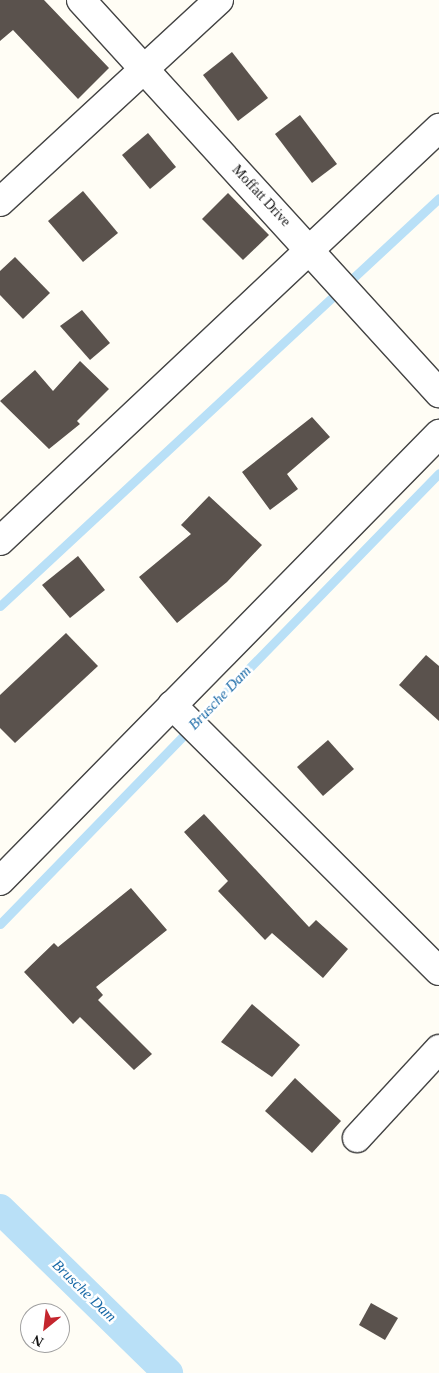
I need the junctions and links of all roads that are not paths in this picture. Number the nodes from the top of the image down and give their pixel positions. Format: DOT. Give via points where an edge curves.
graph roads {
  1 [pos="81,0"];
  2 [pos="219,0"];
  3 [pos="142,70"];
  4 [pos="439,128"];
  5 [pos="0,202"];
  6 [pos="315,255"];
  7 [pos="439,393"];
  8 [pos="439,434"];
  9 [pos="0,541"];
  10 [pos="178,711"];
  11 [pos="0,882"];
  12 [pos="439,971"];
  13 [pos="439,1049"];
  14 [pos="357,1138"];
  1 -- 3 [label="street, Moffatt Drive"];
  2 -- 3 [label="street"];
  3 -- 5 [label="street"];
  3 -- 6 [label="street, Moffatt Drive"];
  4 -- 6 [label="street"];
  6 -- 7 [label="street, Moffatt Drive" via="369,319"];
  6 -- 9 [label="street"];
  8 -- 10 [label="street"];
  10 -- 11 [label="street"];
  10 -- 12 [label="street"];
  13 -- 14 [label="street"];
}
